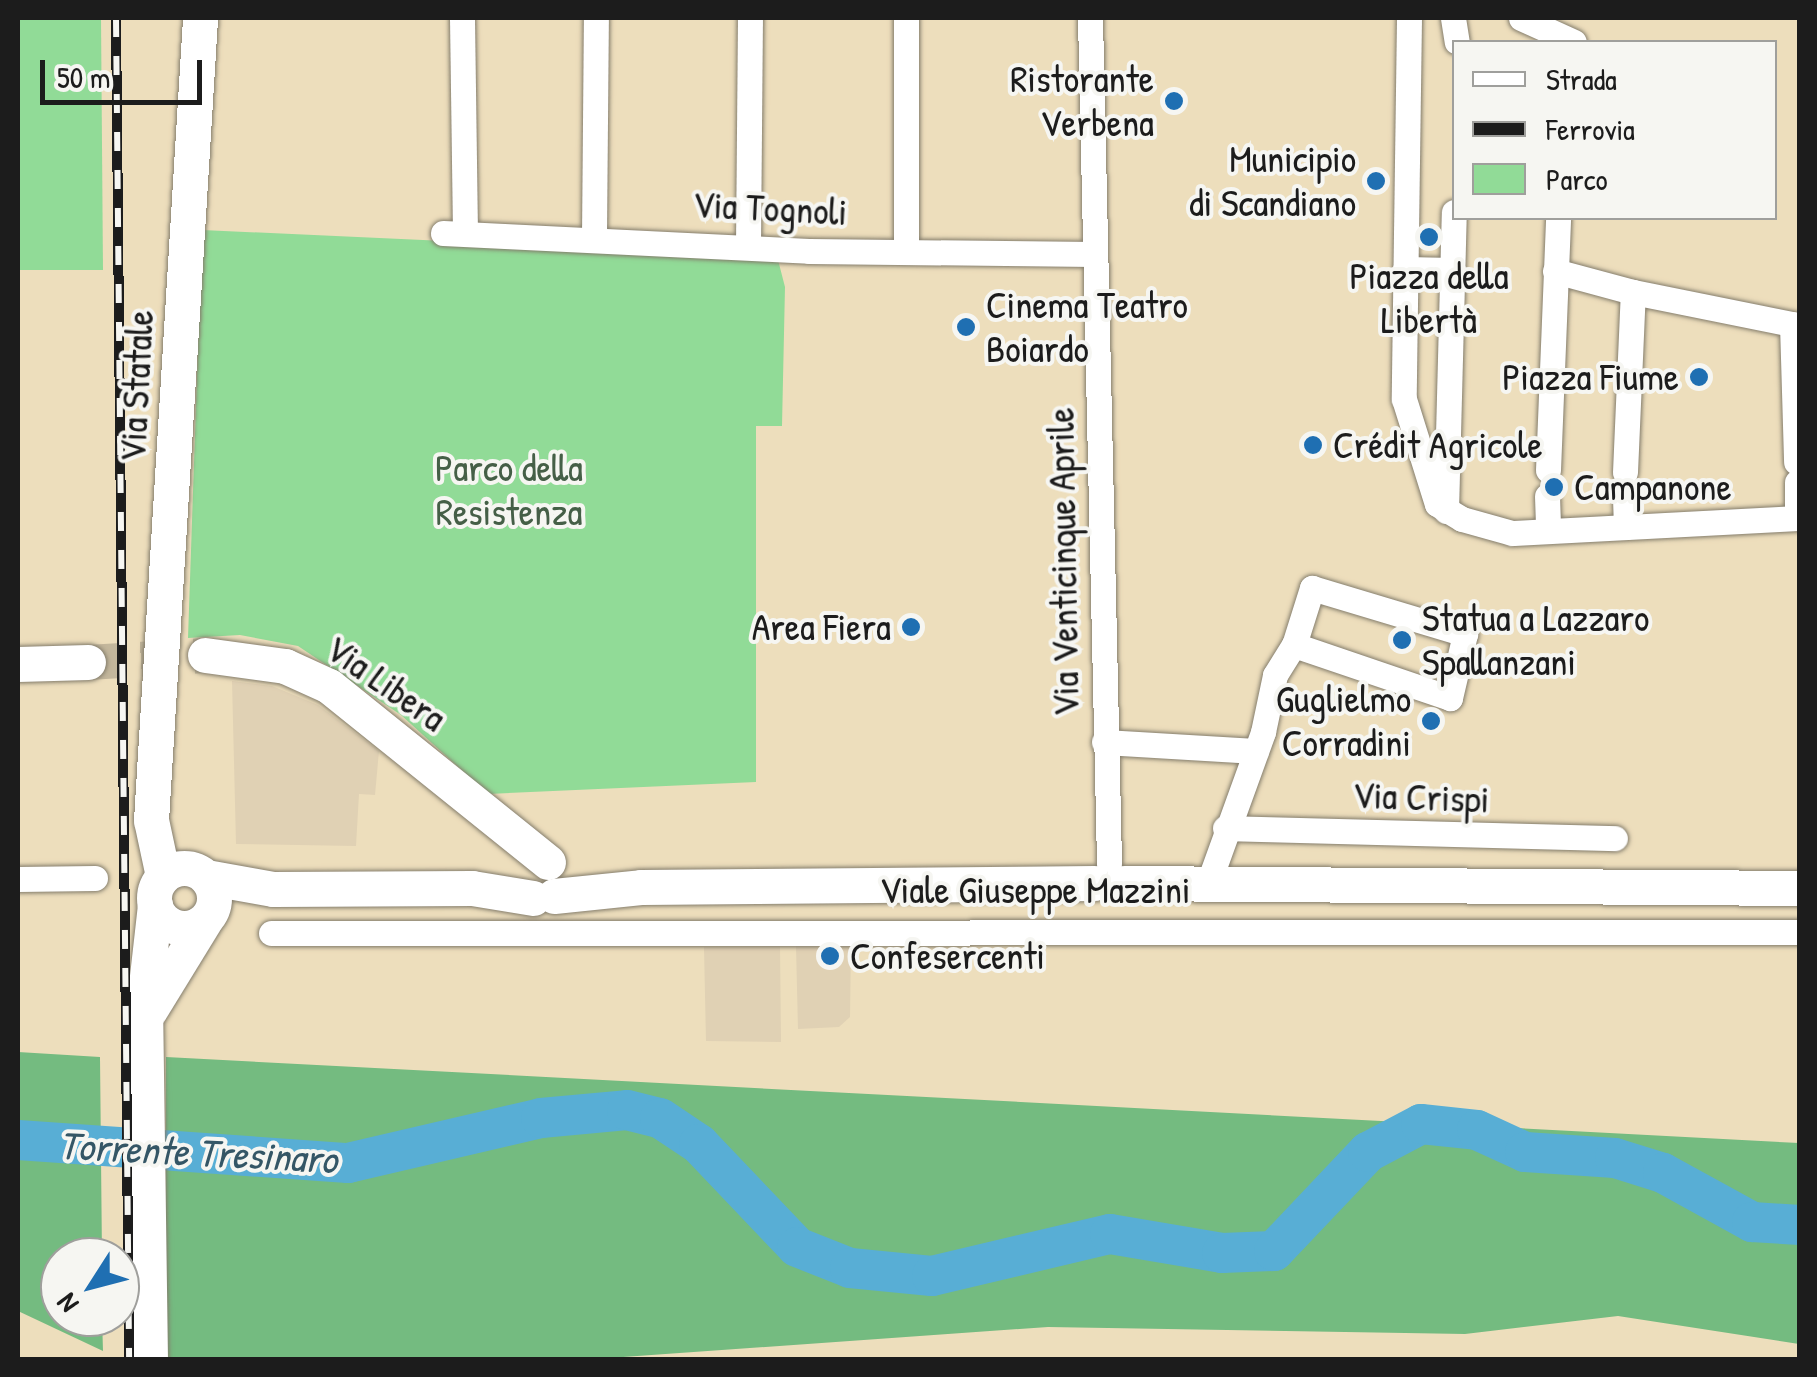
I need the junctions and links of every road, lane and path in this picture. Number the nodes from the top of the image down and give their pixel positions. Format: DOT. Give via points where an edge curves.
graph roads {
  1 [pos="200,18"];
  2 [pos="462,18"];
  3 [pos="596,18"];
  4 [pos="750,18"];
  5 [pos="906,18"];
  6 [pos="1090,18"];
  7 [pos="1408,18"];
  8 [pos="1521,18"];
  9 [pos="1570,40"];
  10 [pos="1454,220"];
  11 [pos="1558,220"];
  12 [pos="594,236"];
  13 [pos="748,244"];
  14 [pos="906,252"];
  15 [pos="1094,254"];
  16 [pos="1405,269"];
  17 [pos="1453,270"];
  18 [pos="1555,271"];
  19 [pos="1633,292"];
  20 [pos="1624,472"];
  21 [pos="1625,498"];
  22 [pos="1446,512"];
  23 [pos="1798,518"];
  24 [pos="1626,527"];
  25 [pos="1548,530"];
  26 [pos="1294,645"];
  27 [pos="205,656"];
  28 [pos="88,662"];
  29 [pos="18,664"];
  30 [pos="1104,742"];
  31 [pos="1256,751"];
  32 [pos="154,759"];
  33 [pos="1224,828"];
  34 [pos="1616,838"];
  35 [pos="202,874"];
  36 [pos="1109,877"];
  37 [pos="95,878"];
  38 [pos="540,879"];
  39 [pos="18,880"];
  40 [pos="1207,887"];
  41 [pos="1800,888"];
  42 [pos="273,889"];
  43 [pos="159,891"];
  44 [pos="207,918"];
  45 [pos="1800,932"];
  46 [pos="272,933"];
  47 [pos="148,1023"];
  48 [pos="150,1360"];
  1 -- 32 [label="street, Via Statale"];
  2 -- 12 [label="street, Via Tognoli" via="454,233"];
  3 -- 12 [label="street"];
  4 -- 13 [label="street"];
  5 -- 14 [label="street"];
  6 -- 15 [label="street, Via Venticinque Aprile"];
  7 -- 16 [label="street"];
  8 -- 9 [label="street"];
  10 -- 17 [label="street"];
  11 -- 18 [label="street"];
  12 -- 13 [label="street, Via Tognoli"];
  13 -- 14 [label="street, Via Tognoli"];
  14 -- 15 [label="street, Via Tognoli"];
  15 -- 30 [label="street, Via Venticinque Aprile"];
  16 -- 17 [label="street"];
  16 -- 22 [label="street" via="1406,410 1424,448 1431,489"];
  17 -- 22 [label="street"];
  18 -- 19 [label="street"];
  18 -- 25 [label="street"];
  19 -- 20 [label="street"];
  19 -- 23 [label="street" via="1792,324"];
  21 -- 24 [label="street"];
  22 -- 25 [label="street" via="1494,530"];
  23 -- 24 [label="street"];
  24 -- 25 [label="street"];
  26 -- 26 [label="street" via="1312,588 1465,634 1450,698"];
  26 -- 31 [label="street" via="1275,675"];
  27 -- 38 [label="street, Via Libera" via="286,666 329,686 500,823"];
  28 -- 29 [label="street"];
  30 -- 31 [label="street"];
  30 -- 36 [label="street, Via Venticinque Aprile"];
  31 -- 33 [label="street"];
  32 -- 35 [label="street, Via Statale" via="177,837"];
  32 -- 43 [label="street, Via Statale" via="151,820"];
  33 -- 34 [label="street, Via Crispi"];
  33 -- 40 [label="street"];
  35 -- 42 [label="street, Viale Giuseppe Mazzini"];
  35 -- 43 [label="street" via="180,868"];
  35 -- 44 [label="street, Via Statale" via="215,895"];
  36 -- 38 [label="street, Viale Giuseppe Mazzini" via="641,887"];
  36 -- 40 [label="street, Viale Giuseppe Mazzini"];
  37 -- 39 [label="street"];
  38 -- 42 [label="street, Viale Giuseppe Mazzini" via="472,888"];
  40 -- 41 [label="street, Viale Giuseppe Mazzini"];
  42 -- 44 [label="street, Viale Giuseppe Mazzini"];
  43 -- 44 [label="street" via="176,928"];
  43 -- 47 [label="street, Via Statale" via="146,966"];
  44 -- 47 [label="street" via="154,995"];
  45 -- 46 [label="street, Viale Giuseppe Mazzini"];
  47 -- 48 [label="street, Via Statale"];
}
